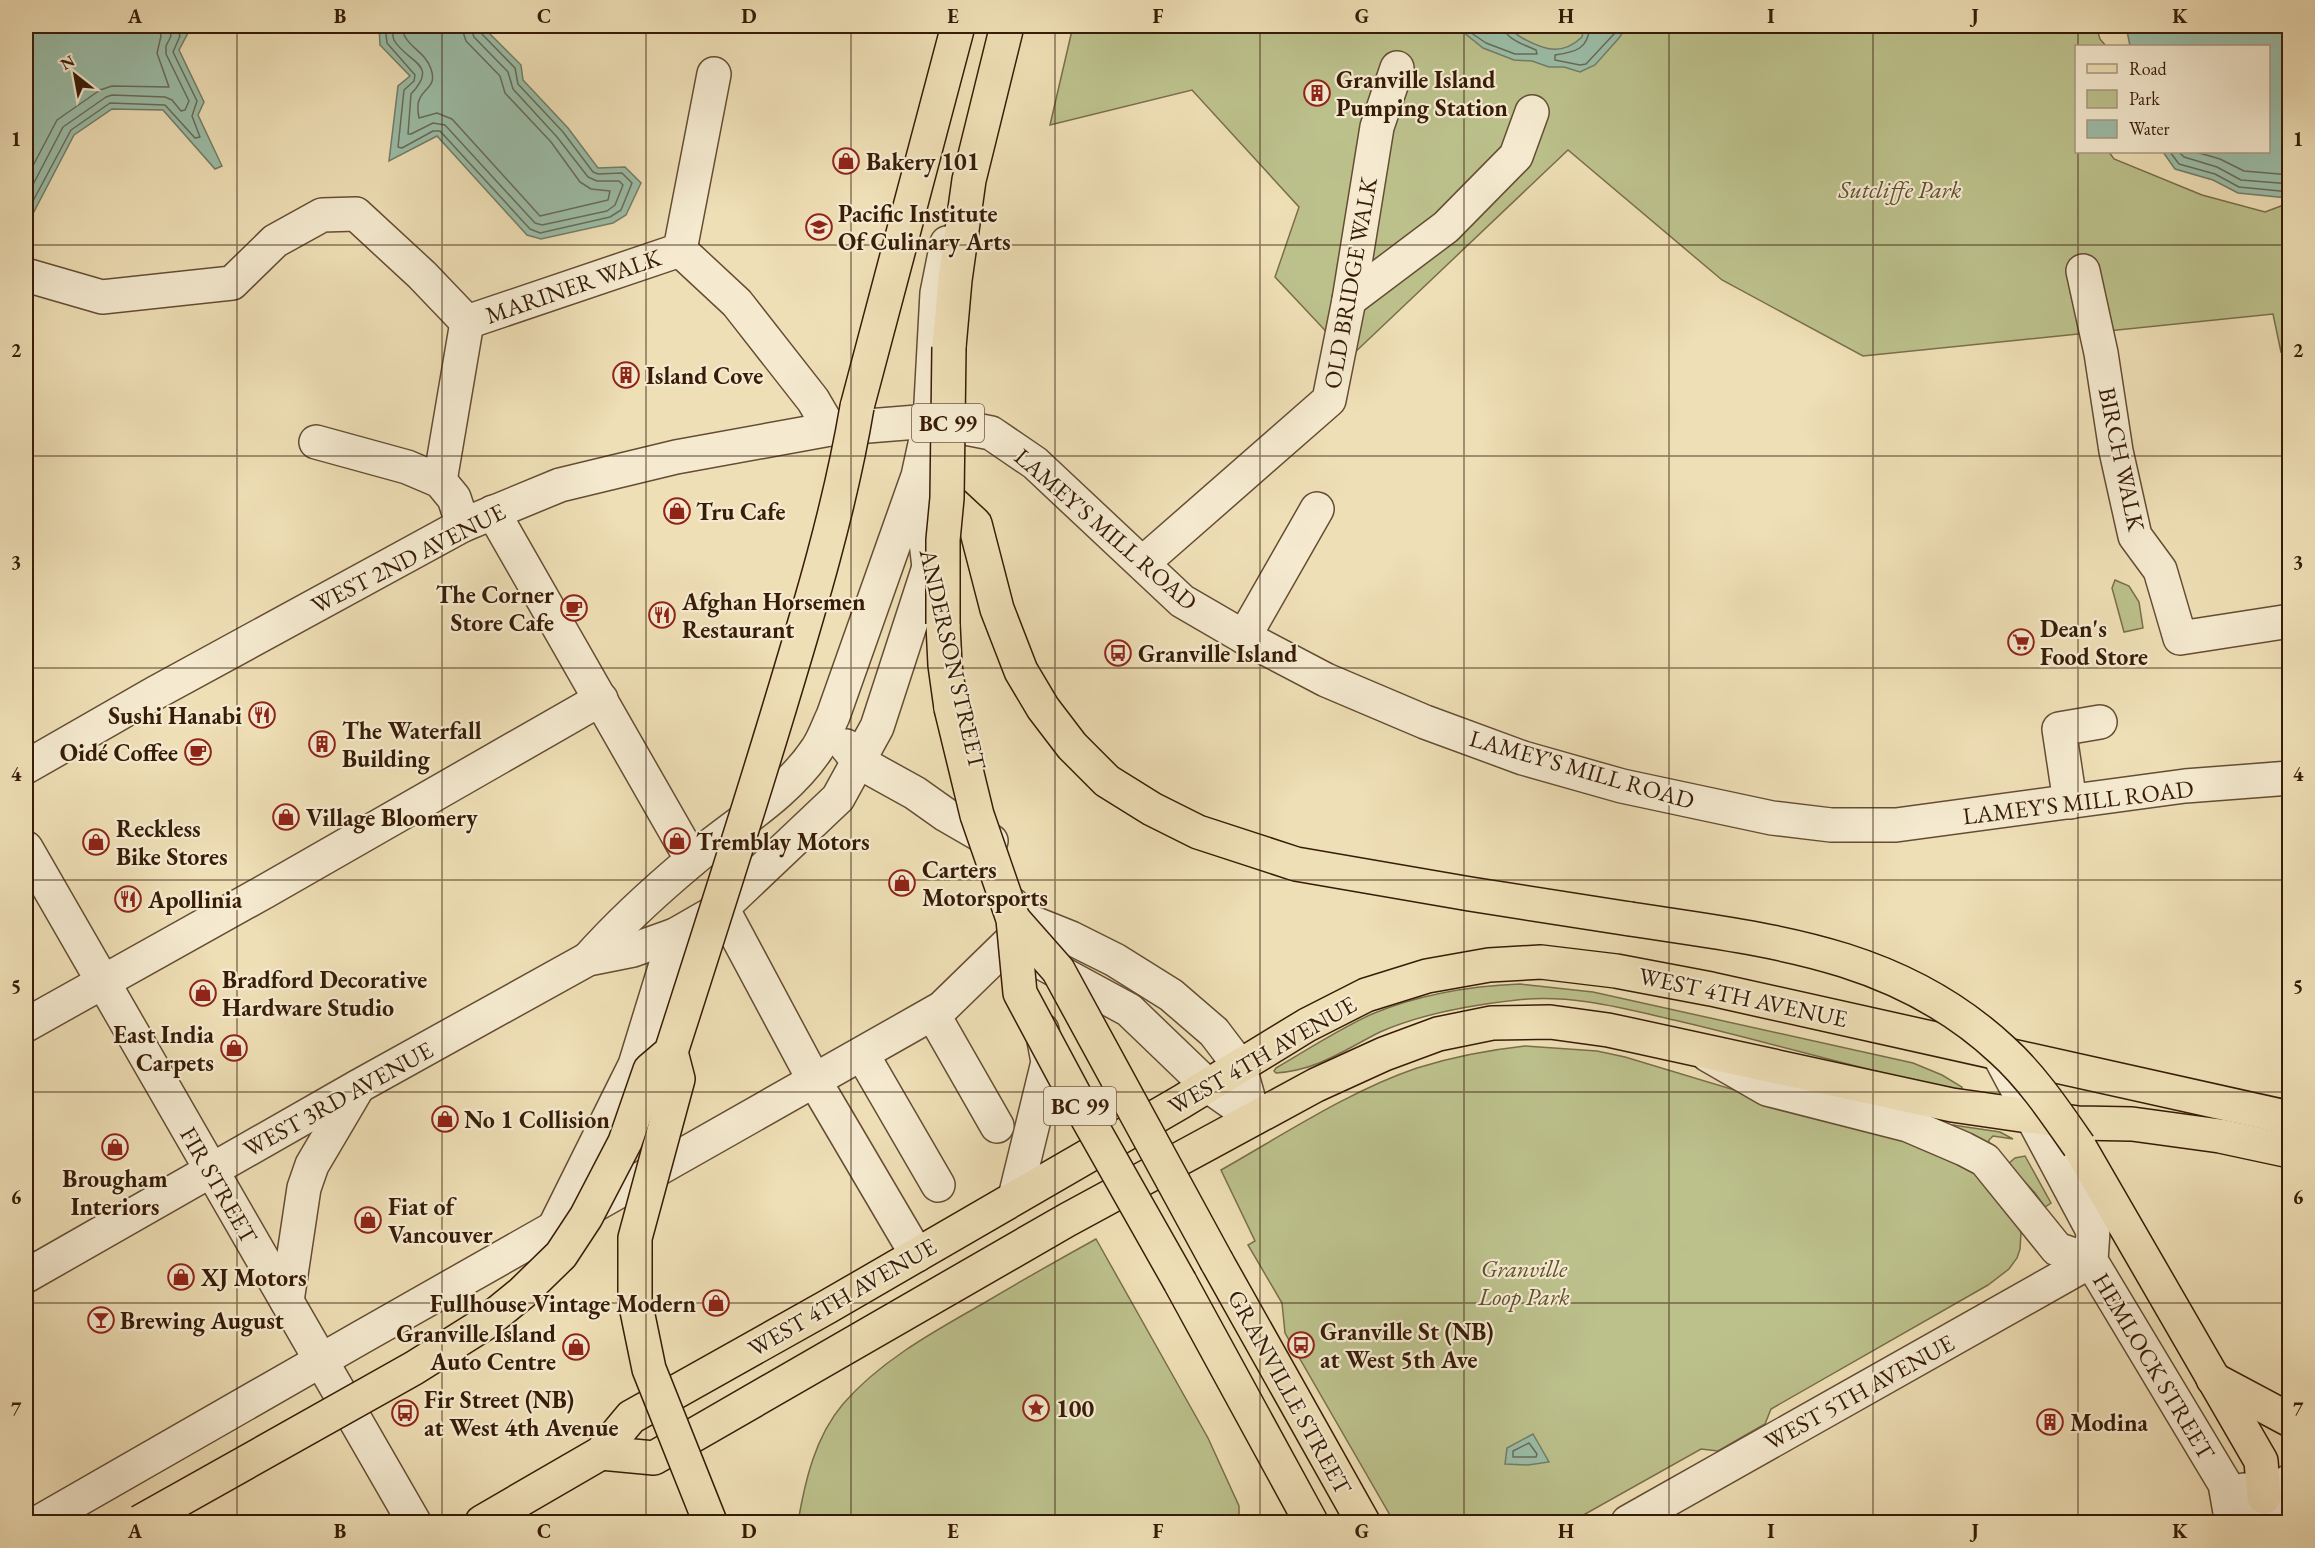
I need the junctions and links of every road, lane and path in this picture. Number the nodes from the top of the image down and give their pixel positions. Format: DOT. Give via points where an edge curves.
graph roads {
  1 [pos="958,26"];
  2 [pos="990,26"];
  3 [pos="1007,26"];
  4 [pos="1397,68"];
  5 [pos="714,74"];
  6 [pos="1532,112"];
  7 [pos="680,250"];
  8 [pos="2083,271"];
  9 [pos="26,275"];
  10 [pos="1349,300"];
  11 [pos="467,322"];
  12 [pos="930,421"];
  13 [pos="830,429"];
  14 [pos="316,442"];
  15 [pos="918,476"];
  16 [pos="440,481"];
  17 [pos="947,498"];
  18 [pos="1317,509"];
  19 [pos="493,512"];
  20 [pos="463,525"];
  21 [pos="1144,562"];
  22 [pos="929,567"];
  23 [pos="2289,621"];
  24 [pos="1244,637"];
  25 [pos="601,699"];
  26 [pos="833,716"];
  27 [pos="2100,722"];
  28 [pos="858,762"];
  29 [pos="26,767"];
  30 [pos="2289,778"];
  31 [pos="2070,802"];
  32 [pos="991,841"];
  33 [pos="26,848"];
  34 [pos="692,860"];
  35 [pos="722,908"];
  36 [pos="1018,926"];
  37 [pos="675,935"];
  38 [pos="588,959"];
  39 [pos="103,983"];
  40 [pos="933,1014"];
  41 [pos="26,1025"];
  42 [pos="1697,1049"];
  43 [pos="671,1052"];
  44 [pos="1998,1053"];
  45 [pos="862,1054"];
  46 [pos="1239,1065"];
  47 [pos="814,1080"];
  48 [pos="1208,1085"];
  49 [pos="359,1086"];
  50 [pos="1254,1118"];
  51 [pos="2031,1118"];
  52 [pos="2289,1118"];
  53 [pos="997,1126"];
  54 [pos="2289,1151"];
  55 [pos="210,1170"];
  56 [pos="938,1185"];
  57 [pos="1016,1197"];
  58 [pos="553,1230"];
  59 [pos="917,1255"];
  60 [pos="2091,1261"];
  61 [pos="26,1276"];
  62 [pos="287,1301"];
  63 [pos="321,1361"];
  64 [pos="2209,1372"];
  65 [pos="2289,1420"];
  66 [pos="601,1454"];
  67 [pos="2225,1484"];
  68 [pos="2278,1500"];
  69 [pos="1304,1516"];
  70 [pos="2230,1521"];
  71 [pos="39,1522"];
  72 [pos="140,1522"];
  73 [pos="414,1522"];
  74 [pos="482,1522"];
  75 [pos="710,1522"];
  76 [pos="1363,1522"];
  77 [pos="1628,1522"];
  1 -- 43 [label="main road, bridge" via="857,407 842,487 808,615"];
  2 -- 12 [label="street, ANDERSON STREET" via="937,292"];
  3 -- 17 [label="main road, BC 99, bridge" via="969,180 955,280 949,347"];
  4 -- 10 [label="street, OLD BRIDGE WALK" via="1377,127"];
  5 -- 7 [label="street, MARINER WALK"];
  6 -- 10 [label="street" via="1516,156 1446,227"];
  7 -- 11 [label="street, MARINER WALK"];
  7 -- 13 [label="street" via="736,303 813,400"];
  8 -- 23 [label="street, BIRCH WALK" via="2135,536 2160,570 2180,638"];
  9 -- 11 [label="street, MARINER WALK" via="102,297 232,283 275,241 321,215 356,214"];
  10 -- 21 [label="street, OLD BRIDGE WALK" via="1329,400"];
  11 -- 16 [label="street, MARINER WALK"];
  12 -- 13 [label="street, WEST 2ND AVENUE"];
  12 -- 15 [label="street, ANDERSON STREET"];
  12 -- 21 [label="street, LAMEY'S MILL ROAD" via="990,433 1035,463"];
  13 -- 19 [label="street, WEST 2ND AVENUE" via="676,457 560,485"];
  14 -- 16 [label="street" via="407,467"];
  15 -- 22 [label="street, ANDERSON STREET"];
  15 -- 26 [label="street, ANDERSON STREET"];
  16 -- 20 [label="street" via="454,498"];
  17 -- 36 [label="main road, BC 99, bridge" via="943,624 951,708 978,815"];
  17 -- 64 [label="main road, bridge" via="975,524 997,609 1021,671 1043,708 1072,746 1107,781 1152,809 1198,832 1296,864 1760,939 1828,954 1885,973 1931,995 2003,1051 2073,1137"];
  18 -- 24 [label="street"];
  19 -- 20 [label="street, WEST 2ND AVENUE"];
  19 -- 25 [label="street"];
  20 -- 29 [label="street, WEST 2ND AVENUE"];
  21 -- 24 [label="street, LAMEY'S MILL ROAD" via="1182,601"];
  22 -- 28 [label="street, WEST 3RD AVENUE" via="877,727"];
  22 -- 32 [label="street, ANDERSON STREET" via="968,718"];
  24 -- 31 [label="street, LAMEY'S MILL ROAD" via="1326,680 1523,758 1622,786 1772,818 1831,825 1896,825"];
  25 -- 34 [label="street"];
  25 -- 39 [label="street"];
  26 -- 28 [label="street" via="843,742"];
  26 -- 34 [label="street, WEST 3RD AVENUE" via="818,748 796,774"];
  27 -- 31 [label="street" via="2059,729"];
  28 -- 32 [label="street"];
  28 -- 35 [label="street, WEST 3RD AVENUE" via="838,798"];
  30 -- 31 [label="street, LAMEY'S MILL ROAD" via="2185,786"];
  32 -- 36 [label="street, ANDERSON STREET"];
  33 -- 39 [label="street, FIR STREET"];
  34 -- 38 [label="street, WEST 3RD AVENUE" via="621,922"];
  35 -- 37 [label="street, WEST 3RD AVENUE"];
  35 -- 47 [label="street"];
  36 -- 40 [label="street"];
  36 -- 46 [label="street" via="1031,922 1071,938 1171,995 1214,1032"];
  36 -- 48 [label="street" via="1048,967 1129,1010"];
  36 -- 57 [label="street, ANDERSON STREET" via="1048,1062"];
  36 -- 69 [label="main road, GRANVILLE STREET / BC 99, bridge" via="1020,993"];
  36 -- 76 [label="main road, GRANVILLE STREET / BC 99, bridge" via="1059,970 1216,1262"];
  37 -- 38 [label="street, WEST 3RD AVENUE" via="633,950"];
  37 -- 58 [label="street" via="634,1065"];
  38 -- 49 [label="street, WEST 3RD AVENUE"];
  39 -- 41 [label="street"];
  39 -- 55 [label="street, FIR STREET"];
  40 -- 45 [label="street"];
  40 -- 53 [label="street"];
  42 -- 50 [label="main road, WEST 4TH AVENUE" via="1550,1022 1492,1023 1438,1034 1384,1054"];
  42 -- 51 [label="main road, WEST 4TH AVENUE" via="1952,1105"];
  42 -- 60 [label="street" via="1767,1089 1908,1125 1985,1160 2057,1249"];
  43 -- 72 [label="main road, bridge" via="650,1070 625,1142 586,1217 561,1255 522,1293 484,1324 414,1368"];
  43 -- 75 [label="main road, bridge" via="678,1079 635,1238 635,1301 649,1369"];
  44 -- 46 [label="main road, WEST 4TH AVENUE" via="1711,989 1541,962 1489,965 1427,976 1366,995"];
  44 -- 51 [label="street, HEMLOCK STREET"];
  44 -- 52 [label="main road, WEST 4TH AVENUE"];
  45 -- 47 [label="street"];
  45 -- 56 [label="street"];
  46 -- 48 [label="main road, WEST 4TH AVENUE"];
  46 -- 50 [label="street"];
  47 -- 58 [label="street"];
  47 -- 59 [label="street"];
  48 -- 50 [label="street"];
  48 -- 57 [label="main road, WEST 4TH AVENUE"];
  49 -- 55 [label="street, WEST 3RD AVENUE"];
  49 -- 62 [label="street" via="312,1165 304,1188"];
  50 -- 66 [label="main road, WEST 4TH AVENUE" via="1067,1220 654,1458"];
  51 -- 54 [label="main road, WEST 4TH AVENUE" via="2132,1124 2220,1136"];
  51 -- 60 [label="street, HEMLOCK STREET" via="2093,1231"];
  55 -- 61 [label="street, WEST 3RD AVENUE"];
  55 -- 62 [label="street, FIR STREET"];
  57 -- 59 [label="main road, WEST 4TH AVENUE"];
  58 -- 63 [label="street"];
  59 -- 66 [label="main road, WEST 4TH AVENUE" via="631,1417"];
  60 -- 67 [label="street, HEMLOCK STREET"];
  60 -- 77 [label="street, WEST 5TH AVENUE"];
  62 -- 63 [label="street, FIR STREET"];
  63 -- 71 [label="street"];
  63 -- 73 [label="street, FIR STREET"];
  64 -- 65 [label="main road"];
  64 -- 68 [label="main road" via="2261,1461"];
  66 -- 74 [label="main road, WEST 4TH AVENUE"];
  67 -- 68 [label="street, HEMLOCK STREET"];
  67 -- 70 [label="street, HEMLOCK STREET"];
  68 -- 70 [label="street"];
}
